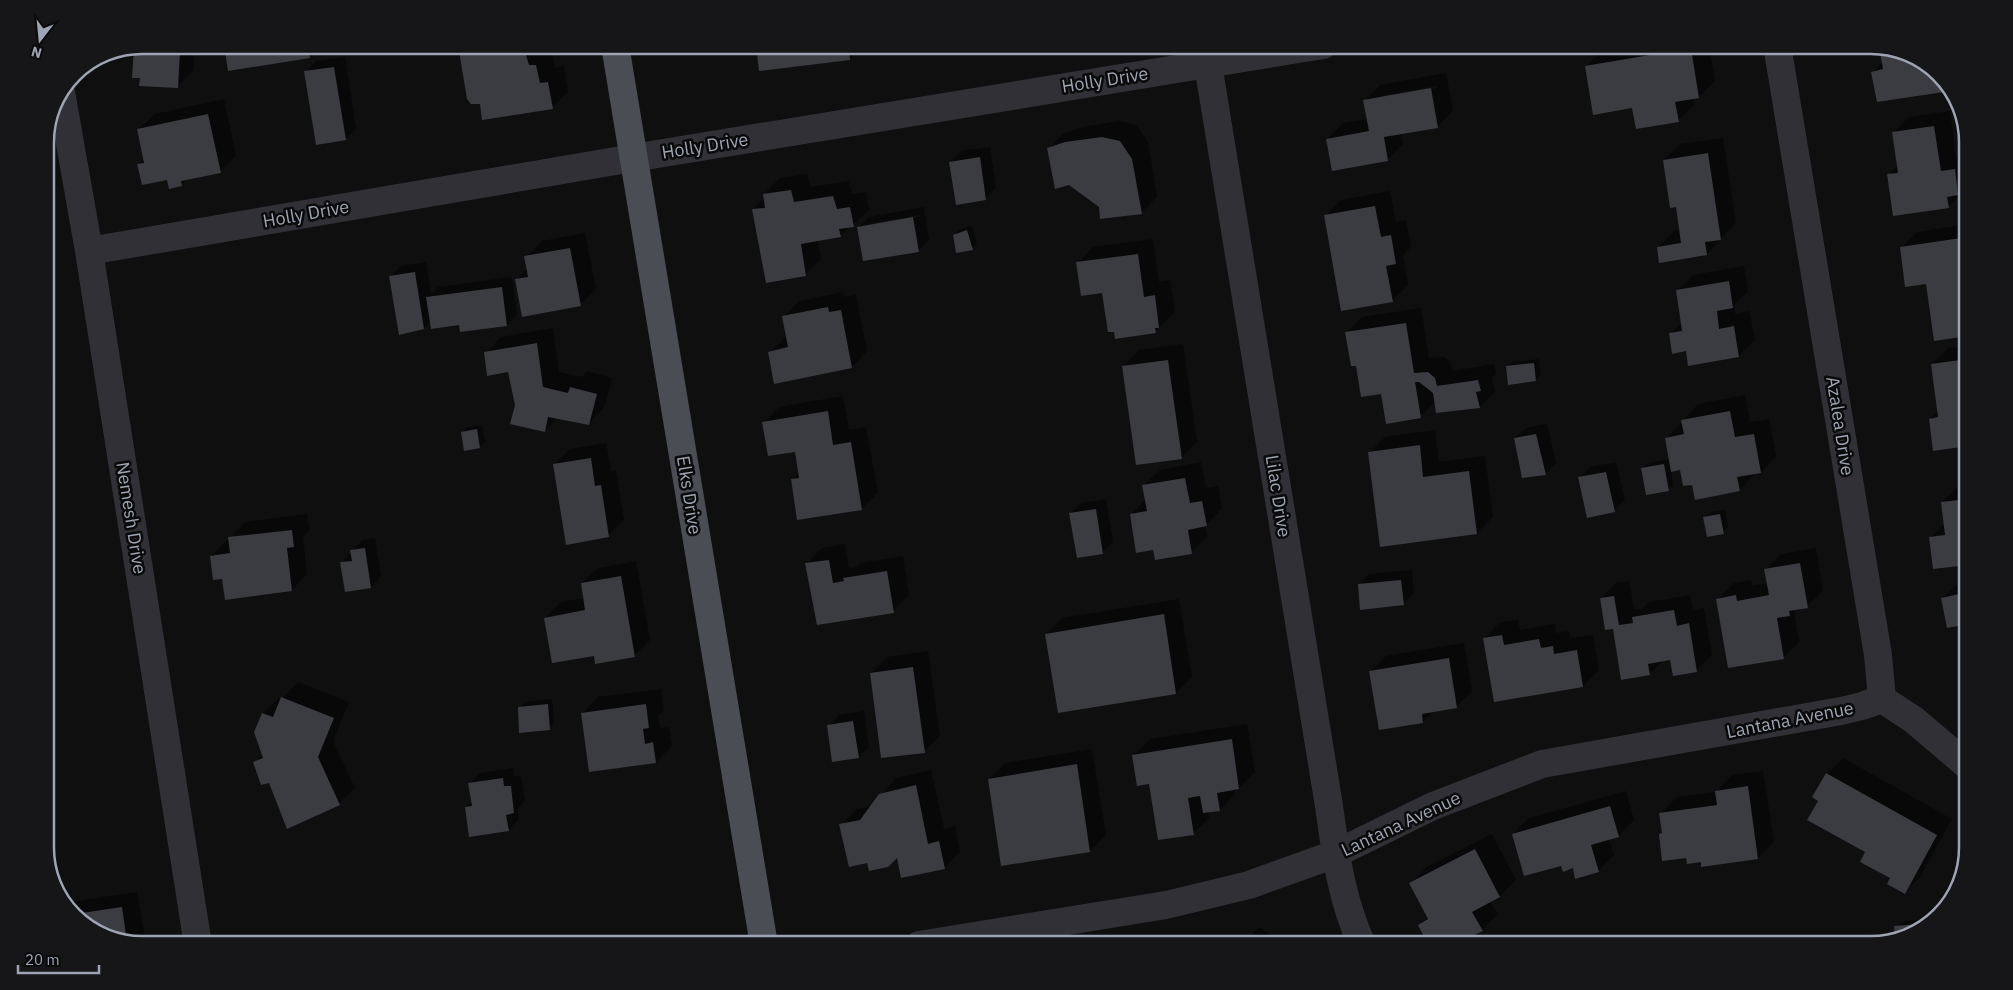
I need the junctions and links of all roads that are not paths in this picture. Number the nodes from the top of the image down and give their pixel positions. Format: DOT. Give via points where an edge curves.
graph roads {
  1 [pos="616,54"];
  2 [pos="1206,54"];
  3 [pos="1778,54"];
  4 [pos="63,103"];
  5 [pos="633,158"];
  6 [pos="89,252"];
  7 [pos="1882,698"];
  8 [pos="1959,758"];
  9 [pos="1335,854"];
  10 [pos="197,936"];
  11 [pos="763,936"];
  12 [pos="974,936"];
  13 [pos="1359,936"];
  1 -- 5 [label="main road, Elks Drive"];
  2 -- 5 [label="street, Holly Drive"];
  2 -- 9 [label="street, Lilac Drive"];
  3 -- 7 [label="street, Azalea Drive" via="1878,655"];
  4 -- 6 [label="street, Nemesh Drive"];
  5 -- 6 [label="street, Holly Drive"];
  5 -- 11 [label="main road, Elks Drive"];
  6 -- 10 [label="street, Nemesh Drive"];
  7 -- 8 [label="street"];
  7 -- 9 [label="street, Lantana Avenue" via="1841,711 1542,764 1433,806"];
  9 -- 12 [label="street, Lantana Avenue" via="1250,885 1166,905"];
  9 -- 13 [label="street, Lilac Drive" via="1344,896"];
}
